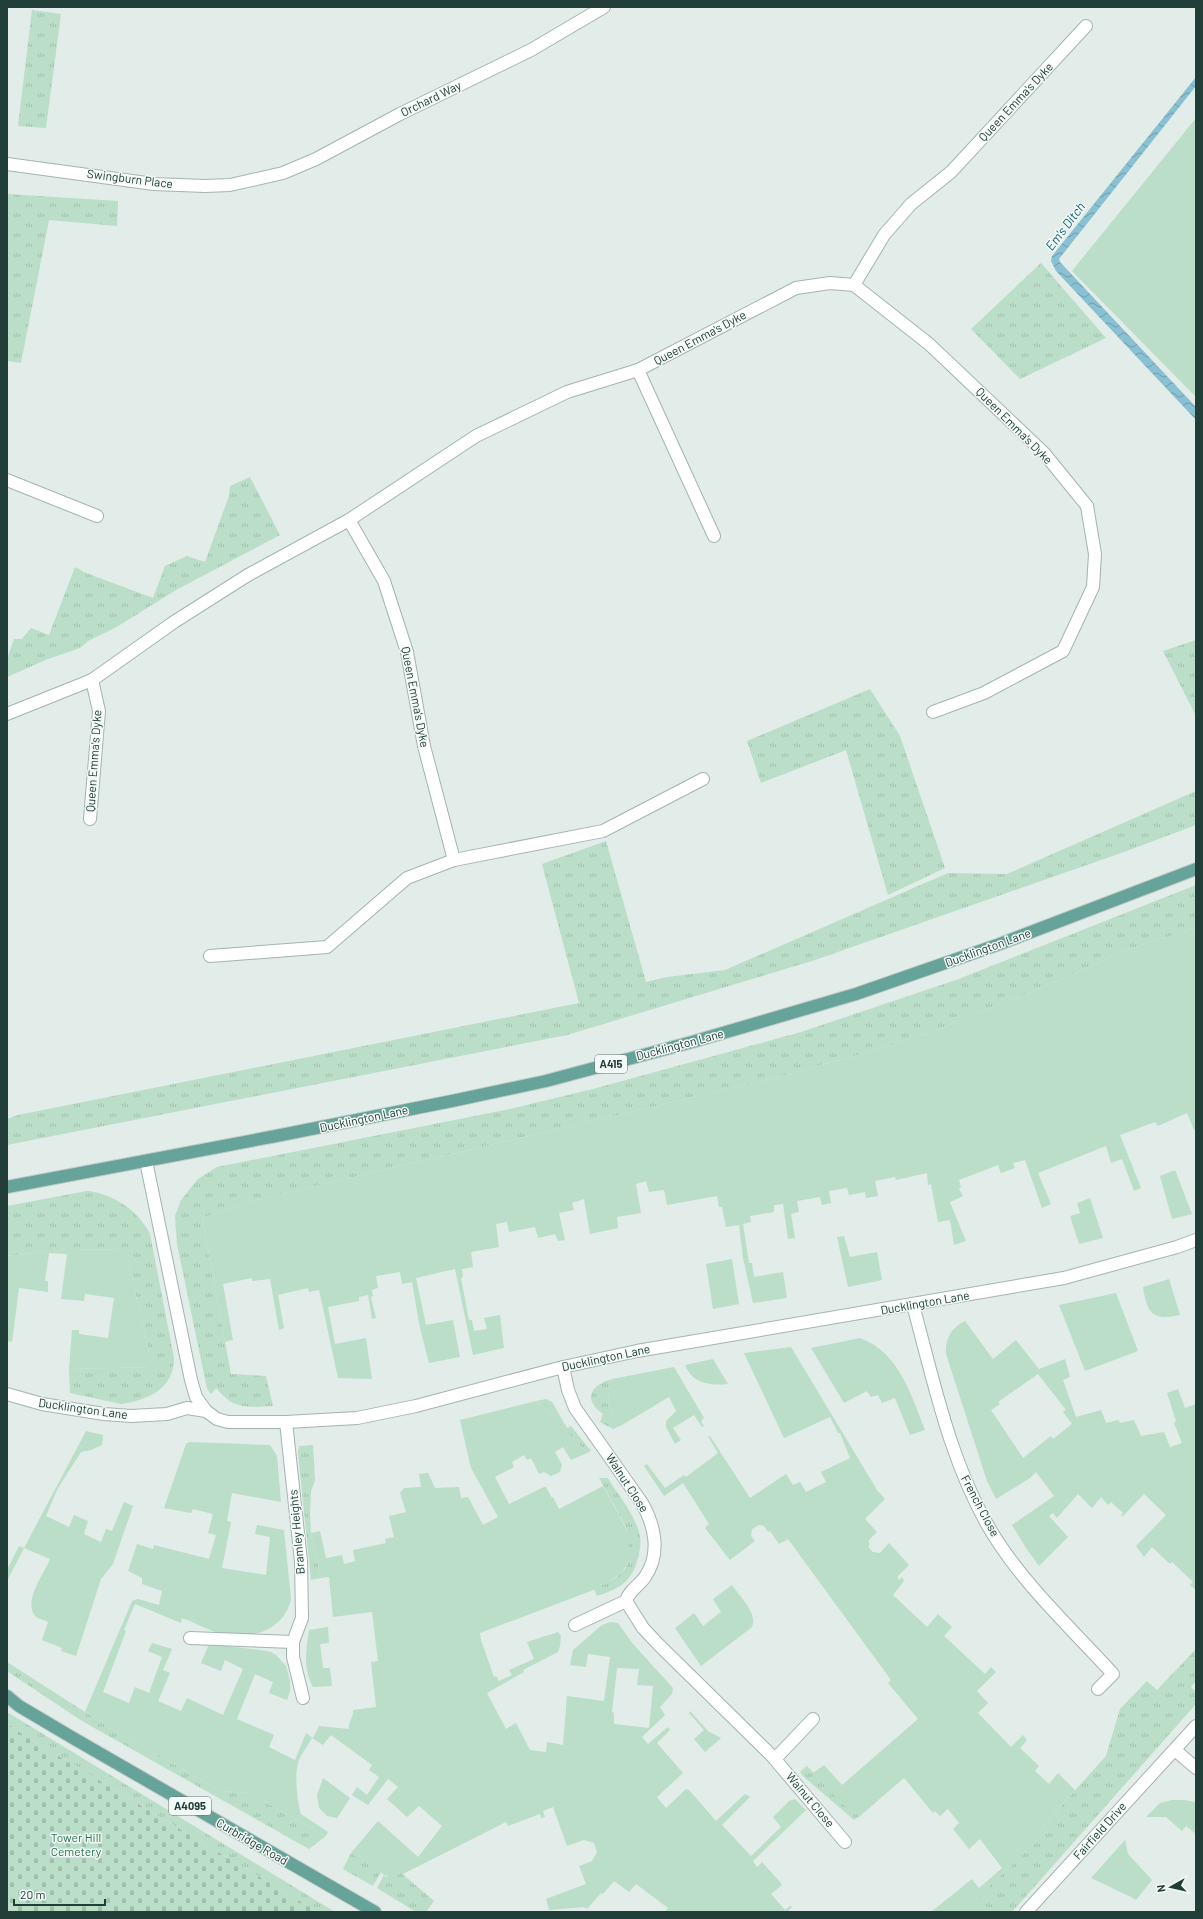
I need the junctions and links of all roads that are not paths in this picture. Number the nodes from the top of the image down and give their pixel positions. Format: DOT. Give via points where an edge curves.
graph roads {
  1 [pos="604,7"];
  2 [pos="1086,26"];
  3 [pos="7,164"];
  4 [pos="253,180"];
  5 [pos="854,286"];
  6 [pos="638,370"];
  7 [pos="7,480"];
  8 [pos="96,516"];
  9 [pos="349,520"];
  10 [pos="714,536"];
  11 [pos="92,680"];
  12 [pos="933,712"];
  13 [pos="7,714"];
  14 [pos="703,779"];
  15 [pos="90,819"];
  16 [pos="454,860"];
  17 [pos="1196,869"];
  18 [pos="210,956"];
  19 [pos="146,1161"];
  20 [pos="7,1187"];
  21 [pos="1196,1240"];
  22 [pos="913,1305"];
  23 [pos="563,1367"];
  24 [pos="7,1394"];
  25 [pos="206,1411"];
  26 [pos="286,1422"];
  27 [pos="626,1601"];
  28 [pos="575,1625"];
  29 [pos="190,1638"];
  30 [pos="293,1642"];
  31 [pos="1098,1689"];
  32 [pos="7,1696"];
  33 [pos="303,1698"];
  34 [pos="813,1719"];
  35 [pos="1196,1726"];
  36 [pos="1175,1750"];
  37 [pos="775,1759"];
  38 [pos="1196,1768"];
  39 [pos="845,1842"];
  40 [pos="375,1912"];
  41 [pos="1026,1912"];
  1 -- 4 [label="street, Orchard Way" via="531,50 400,114 323,156 283,173"];
  2 -- 5 [label="street, Queen Emma's Dyke" via="951,172 911,204 884,234"];
  3 -- 4 [label="street, Swingburn Place" via="154,184 230,185"];
  5 -- 6 [label="street, Queen Emma's Dyke" via="830,283 796,288"];
  5 -- 12 [label="street, Queen Emma's Dyke" via="929,344 1044,453 1087,506 1095,554 1093,587 1063,651 984,693"];
  6 -- 9 [label="street, Queen Emma's Dyke" via="567,392 476,436"];
  6 -- 10 [label="street"];
  7 -- 8 [label="street"];
  9 -- 11 [label="street, Queen Emma's Dyke" via="248,575 174,622"];
  9 -- 16 [label="street, Queen Emma's Dyke" via="384,581 407,652 424,746"];
  11 -- 13 [label="street, Queen Emma's Dyke"];
  11 -- 15 [label="street, Queen Emma's Dyke" via="99,711"];
  14 -- 16 [label="street" via="603,831"];
  16 -- 18 [label="street" via="407,878 327,947"];
  17 -- 19 [label="main road, Ducklington Lane / A415" via="997,945 856,994 692,1042 546,1081"];
  19 -- 20 [label="main road, Ducklington Lane / A415"];
  19 -- 25 [label="street, Ducklington Lane" via="191,1380 196,1397"];
  21 -- 22 [label="street, Ducklington Lane" via="1064,1278"];
  22 -- 23 [label="street, Ducklington Lane" via="637,1351"];
  22 -- 31 [label="street, French Close" via="955,1453 982,1516 1026,1578 1113,1674"];
  23 -- 26 [label="street, Ducklington Lane" via="385,1413 349,1419"];
  23 -- 27 [label="street, Walnut Close" via="575,1408 642,1503 653,1528 654,1547 651,1565 645,1577 628,1594"];
  24 -- 25 [label="street, Ducklington Lane" via="42,1404 104,1414 167,1414 187,1408"];
  25 -- 26 [label="street, Ducklington Lane" via="217,1419 228,1422"];
  26 -- 30 [label="street, Bramley Heights" via="300,1561 302,1618"];
  27 -- 28 [label="street"];
  27 -- 37 [label="street, Walnut Close" via="643,1628"];
  29 -- 30 [label="street"];
  30 -- 33 [label="street, Bramley Heights" via="293,1657"];
  32 -- 40 [label="main road, Curbridge Road / A4095" via="73,1738"];
  34 -- 37 [label="street"];
  35 -- 36 [label="street, Fairfield Drive"];
  36 -- 38 [label="street"];
  36 -- 41 [label="street, Fairfield Drive"];
  37 -- 39 [label="street, Walnut Close"];
}
